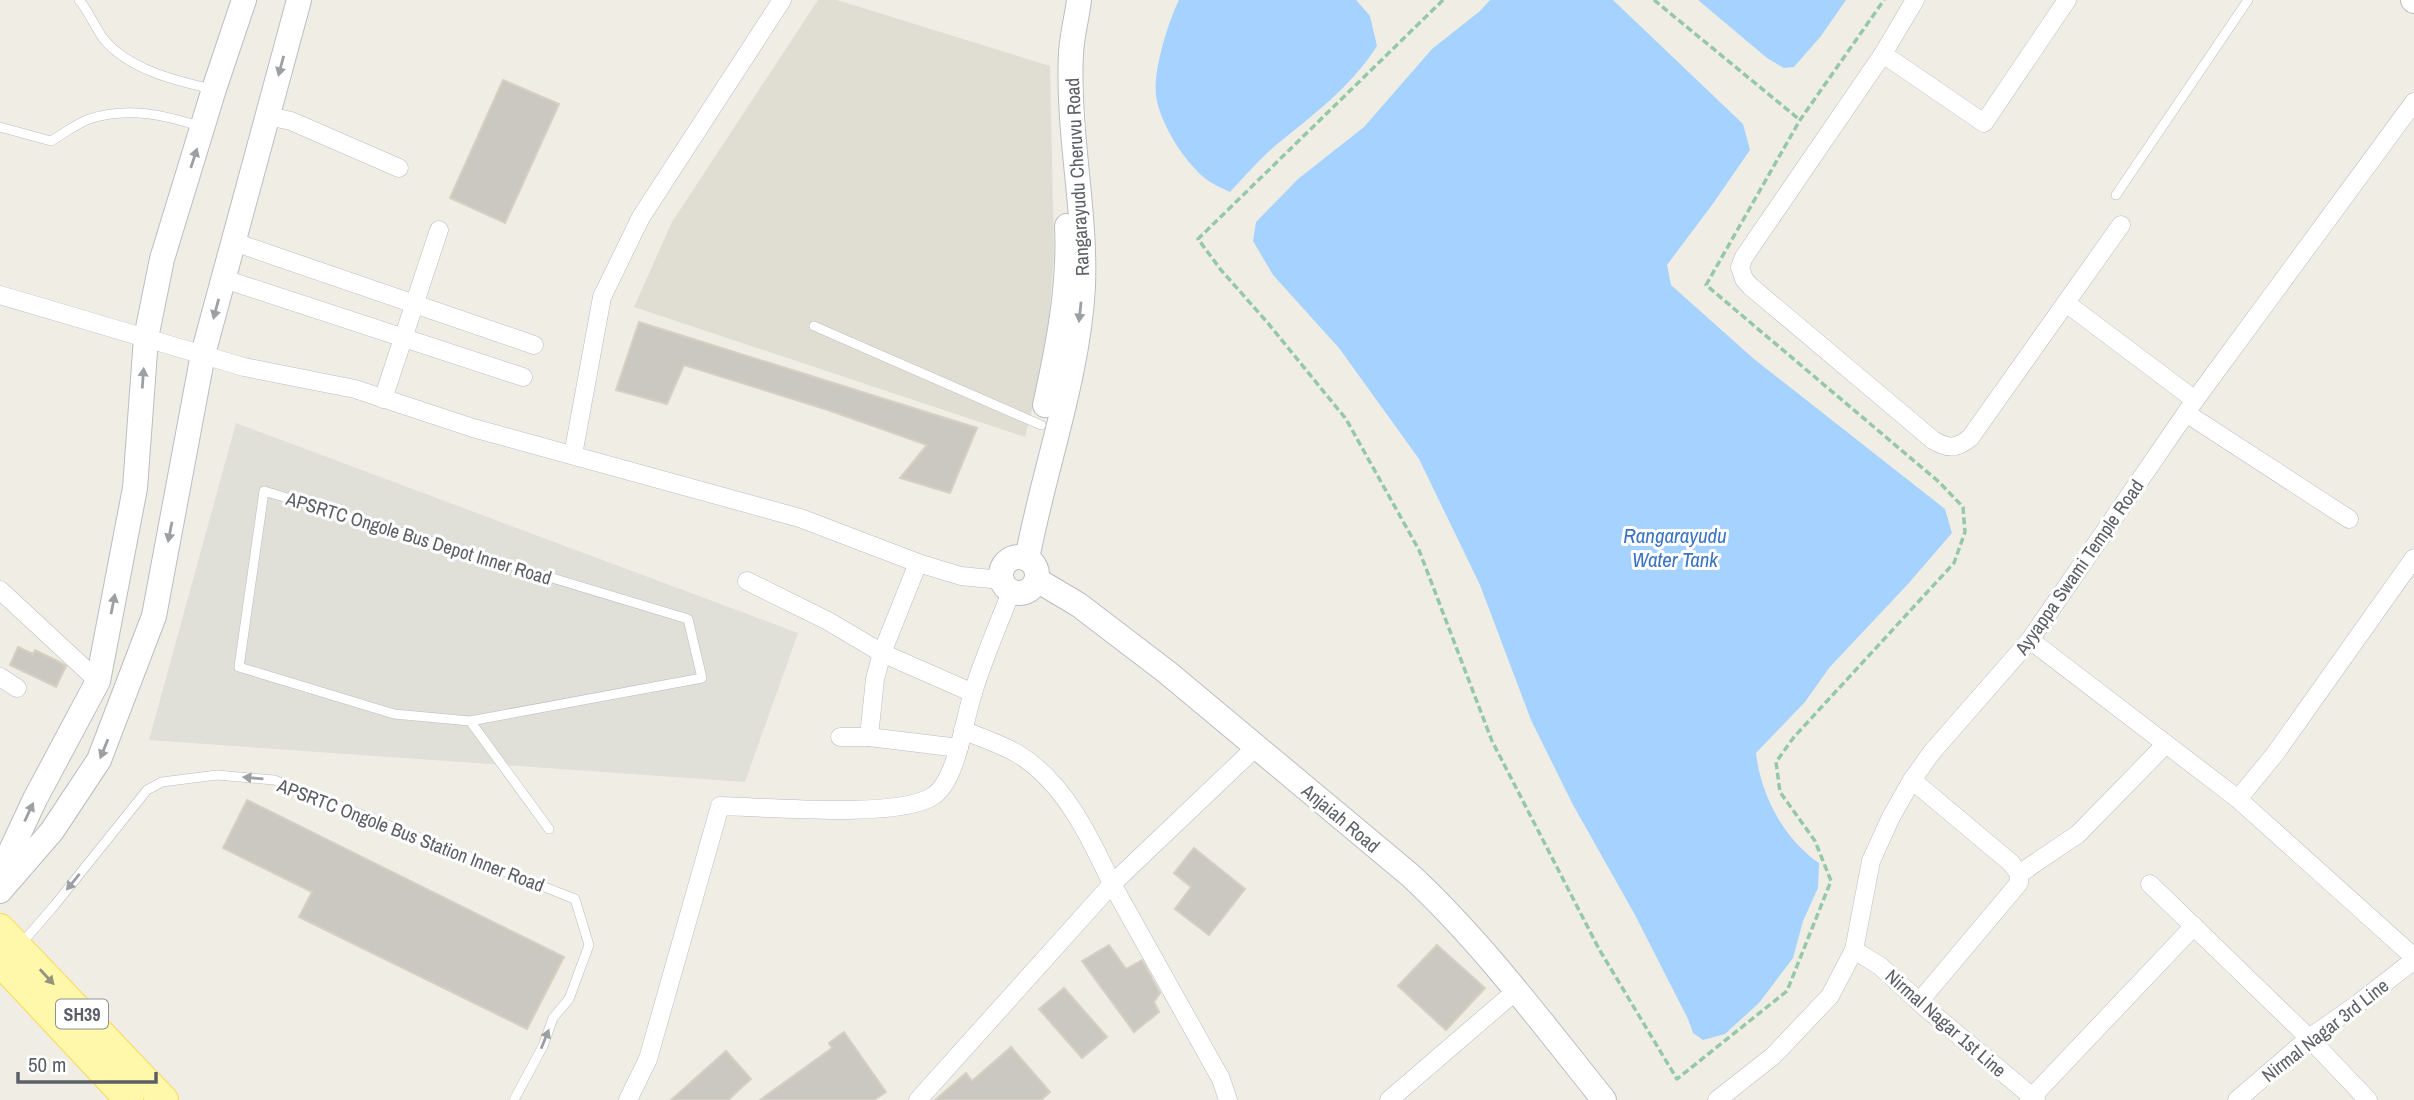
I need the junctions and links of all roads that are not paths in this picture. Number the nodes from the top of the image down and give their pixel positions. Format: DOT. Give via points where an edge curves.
graph roads {
  1 [pos="79,0"];
  2 [pos="244,0"];
  3 [pos="299,0"];
  4 [pos="782,0"];
  5 [pos="1065,0"];
  6 [pos="1079,0"];
  7 [pos="1915,0"];
  8 [pos="2067,0"];
  9 [pos="2248,0"];
  10 [pos="1882,54"];
  11 [pos="214,89"];
  12 [pos="2414,102"];
  13 [pos="268,116"];
  14 [pos="0,127"];
  15 [pos="203,128"];
  16 [pos="399,168"];
  17 [pos="2116,195"];
  18 [pos="2121,225"];
  19 [pos="439,230"];
  20 [pos="234,242"];
  21 [pos="224,279"];
  22 [pos="0,295"];
  23 [pos="2066,303"];
  24 [pos="414,304"];
  25 [pos="814,326"];
  26 [pos="146,338"];
  27 [pos="401,339"];
  28 [pos="534,345"];
  29 [pos="204,354"];
  30 [pos="523,377"];
  31 [pos="383,399"];
  32 [pos="2191,407"];
  33 [pos="1041,425"];
  34 [pos="573,455"];
  35 [pos="2348,519"];
  36 [pos="2414,558"];
  37 [pos="918,563"];
  38 [pos="1017,574"];
  39 [pos="747,581"];
  40 [pos="0,590"];
  41 [pos="2030,640"];
  42 [pos="882,653"];
  43 [pos="0,677"];
  44 [pos="98,681"];
  45 [pos="17,688"];
  46 [pos="972,693"];
  47 [pos="470,721"];
  48 [pos="840,737"];
  49 [pos="869,737"];
  50 [pos="961,739"];
  51 [pos="2166,744"];
  52 [pos="1256,747"];
  53 [pos="1912,780"];
  54 [pos="2238,799"];
  55 [pos="549,829"];
  56 [pos="0,874"];
  57 [pos="2020,874"];
  58 [pos="1112,884"];
  59 [pos="2150,884"];
  60 [pos="0,891"];
  61 [pos="2194,926"];
  62 [pos="4,945"];
  63 [pos="1854,950"];
  64 [pos="2414,958"];
  65 [pos="1517,990"];
  66 [pos="1919,1002"];
  67 [pos="2309,1038"];
  68 [pos="1595,1097"];
  69 [pos="2033,1099"];
  70 [pos="129,1100"];
  71 [pos="164,1100"];
  72 [pos="514,1100"];
  73 [pos="628,1100"];
  74 [pos="918,1100"];
  75 [pos="1228,1100"];
  76 [pos="1389,1100"];
  77 [pos="1717,1100"];
  78 [pos="2237,1100"];
  79 [pos="2368,1100"];
  1 -- 11 [label="lane" via="103,39 131,61 182,82"];
  2 -- 11 [label="street"];
  3 -- 13 [label="street, one-way"];
  4 -- 34 [label="street" via="641,217 602,297"];
  5 -- 33 [label="street" via="1061,45 1068,242 1060,330"];
  6 -- 38 [label="street, Rangarayudu Cheruvu Road, one-way" via="1072,52 1081,208 1082,290 1076,347"];
  7 -- 10 [label="street"];
  8 -- 10 [label="street" via="1984,123"];
  9 -- 17 [label="lane"];
  10 -- 23 [label="street" via="1744,257 1740,267 1744,279 1933,440 1952,448 1970,438"];
  11 -- 15 [label="street"];
  12 -- 32 [label="street, Ayyappa Swami Temple Road"];
  13 -- 16 [label="street"];
  13 -- 20 [label="street"];
  14 -- 15 [label="lane" via="51,141 89,119 132,111"];
  26 -- 15 [label="street, one-way" via="162,259"];
  18 -- 23 [label="street"];
  19 -- 24 [label="street"];
  20 -- 21 [label="street"];
  20 -- 24 [label="street"];
  21 -- 27 [label="street"];
  21 -- 29 [label="street, one-way"];
  22 -- 26 [label="street"];
  23 -- 32 [label="street"];
  24 -- 27 [label="street"];
  24 -- 28 [label="street"];
  25 -- 33 [label="lane"];
  26 -- 29 [label="street"];
  44 -- 26 [label="street, one-way" via="135,488"];
  27 -- 30 [label="street"];
  27 -- 31 [label="street"];
  29 -- 31 [label="street"];
  29 -- 60 [label="street, one-way" via="154,616 123,700 99,760 52,831"];
  31 -- 34 [label="street"];
  32 -- 35 [label="street"];
  32 -- 41 [label="street, Ayyappa Swami Temple Road"];
  33 -- 38 [label="street"];
  34 -- 37 [label="street" via="800,518"];
  36 -- 54 [label="street"];
  37 -- 38 [label="street" via="961,576"];
  37 -- 42 [label="street"];
  38 -- 46 [label="street"];
  38 -- 52 [label="street, Anjaiah Road" via="1079,605"];
  39 -- 42 [label="street"];
  40 -- 44 [label="street"];
  41 -- 51 [label="street"];
  41 -- 53 [label="street, Ayyappa Swami Temple Road"];
  42 -- 46 [label="street"];
  42 -- 49 [label="street"];
  43 -- 45 [label="street"];
  56 -- 44 [label="street, one-way"];
  46 -- 50 [label="street"];
  47 -- 47 [label="lane, APSRTC Ongole Bus Depot Inner Road" via="394,714 239,667 264,491 688,619 702,678"];
  47 -- 55 [label="lane"];
  48 -- 49 [label="street"];
  49 -- 50 [label="street"];
  50 -- 58 [label="street" via="1018,754 1052,783 1079,818"];
  50 -- 73 [label="street" via="944,783 934,796 913,805 871,810 720,806 648,1059"];
  51 -- 54 [label="street"];
  51 -- 57 [label="street" via="2078,834"];
  52 -- 58 [label="street"];
  52 -- 65 [label="street, Anjaiah Road" via="1438,901"];
  53 -- 57 [label="street"];
  53 -- 63 [label="street, Ayyappa Swami Temple Road" via="1871,861"];
  54 -- 64 [label="street"];
  57 -- 66 [label="street" via="2011,893"];
  58 -- 74 [label="street"];
  58 -- 75 [label="street" via="1221,1079"];
  59 -- 61 [label="street"];
  61 -- 67 [label="street"];
  61 -- 69 [label="street"];
  62 -- 70 [label="main road, SH39"];
  62 -- 71 [label="main road, SH39, one-way"];
  72 -- 62 [label="lane, APSRTC Ongole Bus Station Inner Road, one-way" via="554,1018 569,999 589,945 575,899 274,780 217,775 162,782 146,790 48,913"];
  63 -- 66 [label="street, Nirmal Nagar 1st Line" via="1880,966"];
  63 -- 77 [label="street, Ayyappa Swami Temple Road" via="1830,996 1805,1024"];
  64 -- 67 [label="street, Nirmal Nagar 3rd Line"];
  65 -- 68 [label="street, Anjaiah Road"];
  65 -- 76 [label="street"];
  66 -- 69 [label="street, Nirmal Nagar 1st Line"];
  67 -- 78 [label="street, Nirmal Nagar 3rd Line"];
  67 -- 79 [label="street"];
}
